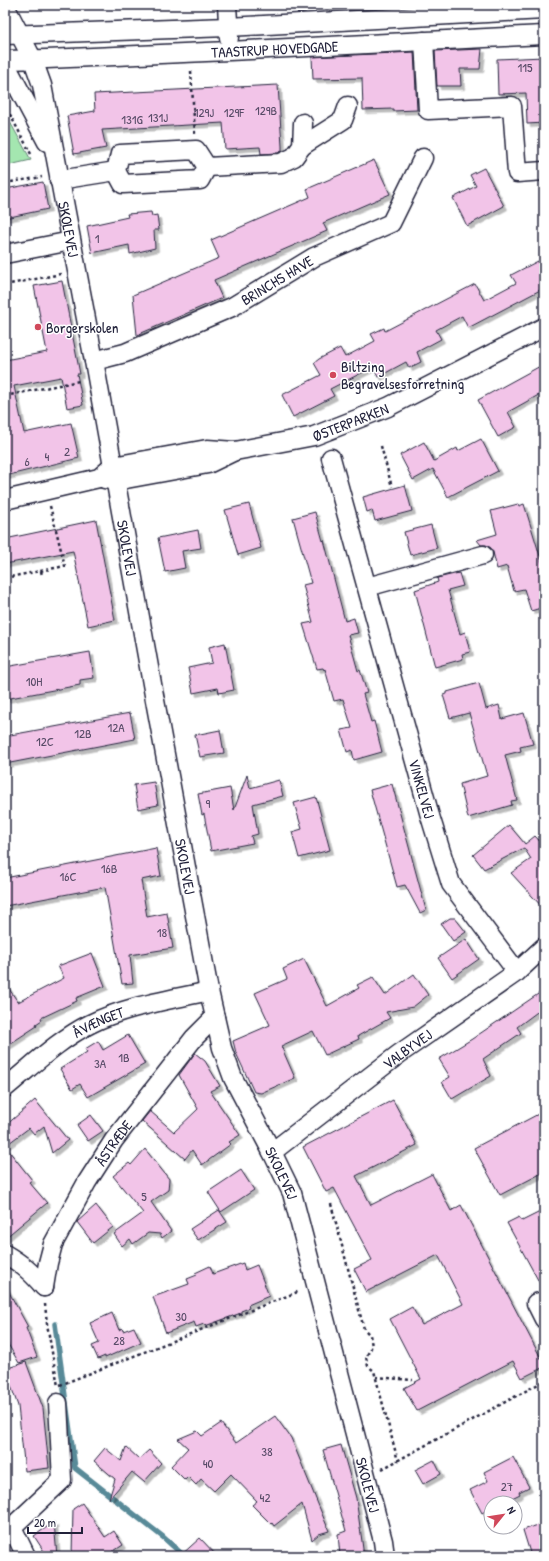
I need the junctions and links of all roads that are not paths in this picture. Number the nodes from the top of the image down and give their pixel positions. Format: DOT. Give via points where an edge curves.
graph roads {
  1 [pos="227,5"];
  2 [pos="5,6"];
  3 [pos="544,10"];
  4 [pos="414,11"];
  5 [pos="228,27"];
  6 [pos="13,35"];
  7 [pos="544,35"];
  8 [pos="424,41"];
  9 [pos="229,51"];
  10 [pos="5,60"];
  11 [pos="33,60"];
  12 [pos="5,63"];
  13 [pos="348,106"];
  14 [pos="303,123"];
  15 [pos="302,146"];
  16 [pos="423,158"];
  17 [pos="207,167"];
  18 [pos="58,171"];
  19 [pos="116,171"];
  20 [pos="544,171"];
  21 [pos="71,241"];
  22 [pos="5,254"];
  23 [pos="544,327"];
  24 [pos="96,369"];
  25 [pos="331,458"];
  26 [pos="109,475"];
  27 [pos="5,500"];
  28 [pos="483,555"];
  29 [pos="367,587"];
  30 [pos="544,947"];
  31 [pos="517,972"];
  32 [pos="209,991"];
  33 [pos="215,1017"];
  34 [pos="5,1088"];
  35 [pos="272,1152"];
  36 [pos="5,1254"];
  37 [pos="544,1300"];
  38 [pos="544,1320"];
  39 [pos="58,1403"];
  40 [pos="8,1524"];
  41 [pos="26,1556"];
  42 [pos="385,1556"];
  1 -- 5 [label="street"];
  2 -- 6 [label="street, SKOLEVEJ"];
  3 -- 4 [label="street, TAASTRUP HOVEDGADE"];
  4 -- 5 [label="street, TAASTRUP HOVEDGADE"];
  5 -- 6 [label="street, TAASTRUP HOVEDGADE"];
  5 -- 9 [label="street"];
  6 -- 11 [label="street, SKOLEVEJ"];
  7 -- 8 [label="street, TAASTRUP HOVEDGADE"];
  8 -- 9 [label="street, TAASTRUP HOVEDGADE"];
  8 -- 20 [label="street" via="428,110 512,106 517,173"];
  9 -- 11 [label="street, TAASTRUP HOVEDGADE"];
  10 -- 11 [label="street, TAASTRUP HOVEDGADE"];
  11 -- 18 [label="street, SKOLEVEJ" via="42,85"];
  12 -- 18 [label="street, SKOLEVEJ"];
  13 -- 15 [label="street" via="343,120"];
  14 -- 15 [label="street"];
  15 -- 17 [label="street" via="294,156 281,163"];
  16 -- 24 [label="street, BRINCHS HAVE" via="391,223 314,257 232,307"];
  17 -- 19 [label="street" via="200,180 123,184"];
  17 -- 19 [label="street" via="196,150 120,154"];
  18 -- 19 [label="street"];
  18 -- 21 [label="street, SKOLEVEJ"];
  21 -- 22 [label="street"];
  21 -- 24 [label="street, SKOLEVEJ"];
  23 -- 26 [label="street, ØSTERPARKEN" via="376,412 314,436 235,451 207,449"];
  24 -- 26 [label="street, SKOLEVEJ"];
  25 -- 29 [label="street, VINKELVEJ"];
  26 -- 27 [label="street, ØSTERPARKEN"];
  26 -- 32 [label="street, SKOLEVEJ" via="144,643"];
  28 -- 29 [label="street"];
  29 -- 31 [label="street, VINKELVEJ" via="451,884"];
  30 -- 31 [label="street, VALBYVEJ"];
  31 -- 35 [label="street, VALBYVEJ" via="399,1054"];
  32 -- 33 [label="street, SKOLEVEJ"];
  32 -- 34 [label="street, ÅVÆNGET" via="121,1011 90,1024 60,1042"];
  33 -- 35 [label="street, SKOLEVEJ" via="222,1048 233,1078"];
  33 -- 36 [label="street, ÅSTRÆDE" via="194,1038 114,1140 87,1182 53,1244 44,1287 25,1266"];
  35 -- 42 [label="street, SKOLEVEJ" via="292,1193 367,1477"];
  37 -- 38 [label="street" via="536,1303"];
  39 -- 40 [label="street" via="62,1480"];
  40 -- 41 [label="street"];
}
